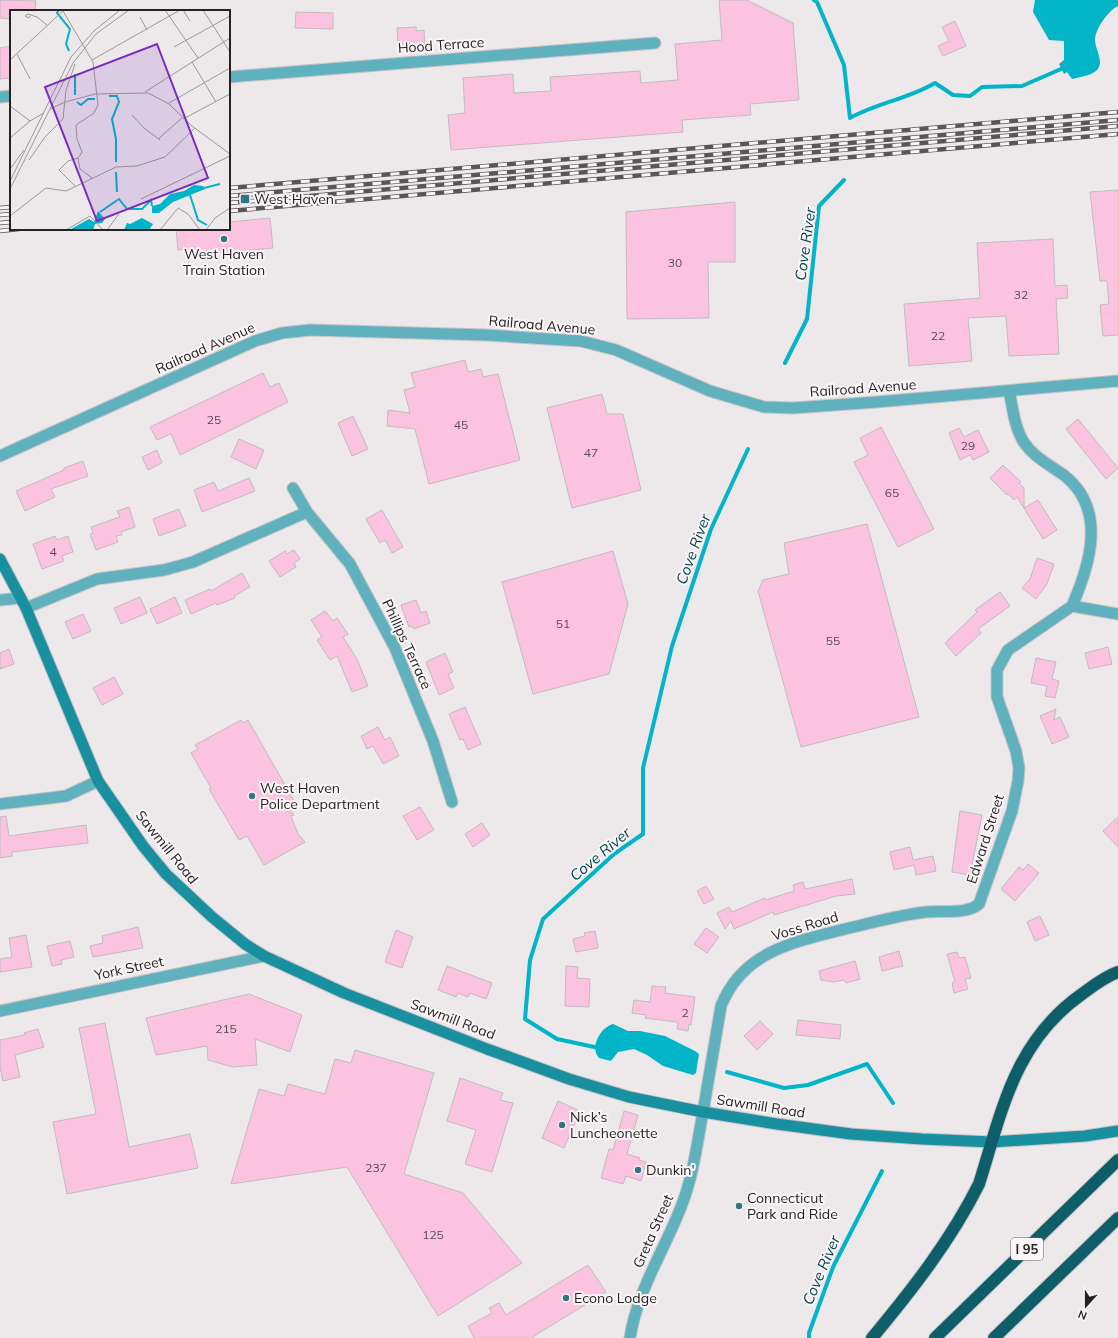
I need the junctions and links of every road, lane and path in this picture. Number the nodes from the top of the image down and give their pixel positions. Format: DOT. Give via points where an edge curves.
graph roads {
  1 [pos="655,43"];
  2 [pos="230,77"];
  3 [pos="10,96"];
  4 [pos="0,97"];
  5 [pos="1118,381"];
  6 [pos="1010,391"];
  7 [pos="0,456"];
  8 [pos="293,488"];
  9 [pos="307,512"];
  10 [pos="0,560"];
  11 [pos="0,600"];
  12 [pos="23,603"];
  13 [pos="1072,606"];
  14 [pos="1118,614"];
  15 [pos="98,780"];
  16 [pos="452,802"];
  17 [pos="0,804"];
  18 [pos="979,904"];
  19 [pos="264,956"];
  20 [pos="1118,972"];
  21 [pos="0,1011"];
  22 [pos="703,1112"];
  23 [pos="1118,1131"];
  24 [pos="992,1142"];
  25 [pos="1118,1160"];
  26 [pos="1118,1218"];
  27 [pos="630,1338"];
  28 [pos="872,1338"];
  29 [pos="935,1338"];
  30 [pos="994,1338"];
  1 -- 2 [label="street, Hood Terrace"];
  3 -- 4 [label="street"];
  5 -- 6 [label="street, Railroad Avenue"];
  6 -- 7 [label="street, Railroad Avenue" via="793,408 764,407 710,391 616,350 581,341 486,335 310,330 282,333 255,341"];
  6 -- 13 [label="street" via="1015,424 1023,440 1035,455 1070,481 1088,510 1091,528 1090,551 1086,571"];
  8 -- 9 [label="street, Phillips Terrace"];
  9 -- 12 [label="street" via="193,562 164,570 97,579"];
  9 -- 16 [label="street, Phillips Terrace" via="350,564 395,648 434,741"];
  10 -- 12 [label="main road, Sawmill Road"];
  11 -- 12 [label="street"];
  12 -- 15 [label="main road, Sawmill Road"];
  13 -- 14 [label="street"];
  13 -- 18 [label="street, Edward Street" via="1013,646 1003,656 997,670 997,698 1016,751 1019,768 1012,811"];
  15 -- 17 [label="street" via="66,796"];
  15 -- 19 [label="main road, Sawmill Road" via="143,846 166,874 212,918"];
  18 -- 22 [label="street, Voss Road" via="964,910 902,915 802,940 771,951 754,962 724,997"];
  19 -- 21 [label="street, York Street"];
  19 -- 22 [label="main road, Sawmill Road" via="344,993 569,1079 612,1093"];
  20 -- 24 [label="highway" via="1106,976 1068,1004 1038,1036 1020,1063 1009,1087"];
  22 -- 24 [label="main road, Sawmill Road" via="851,1134"];
  22 -- 27 [label="street, Greta Street" via="690,1180 681,1208 652,1267"];
  23 -- 24 [label="main road, Sawmill Road" via="1085,1136"];
  24 -- 28 [label="highway" via="973,1196 934,1258"];
  25 -- 29 [label="highway, I 95"];
  26 -- 30 [label="highway"];
}
